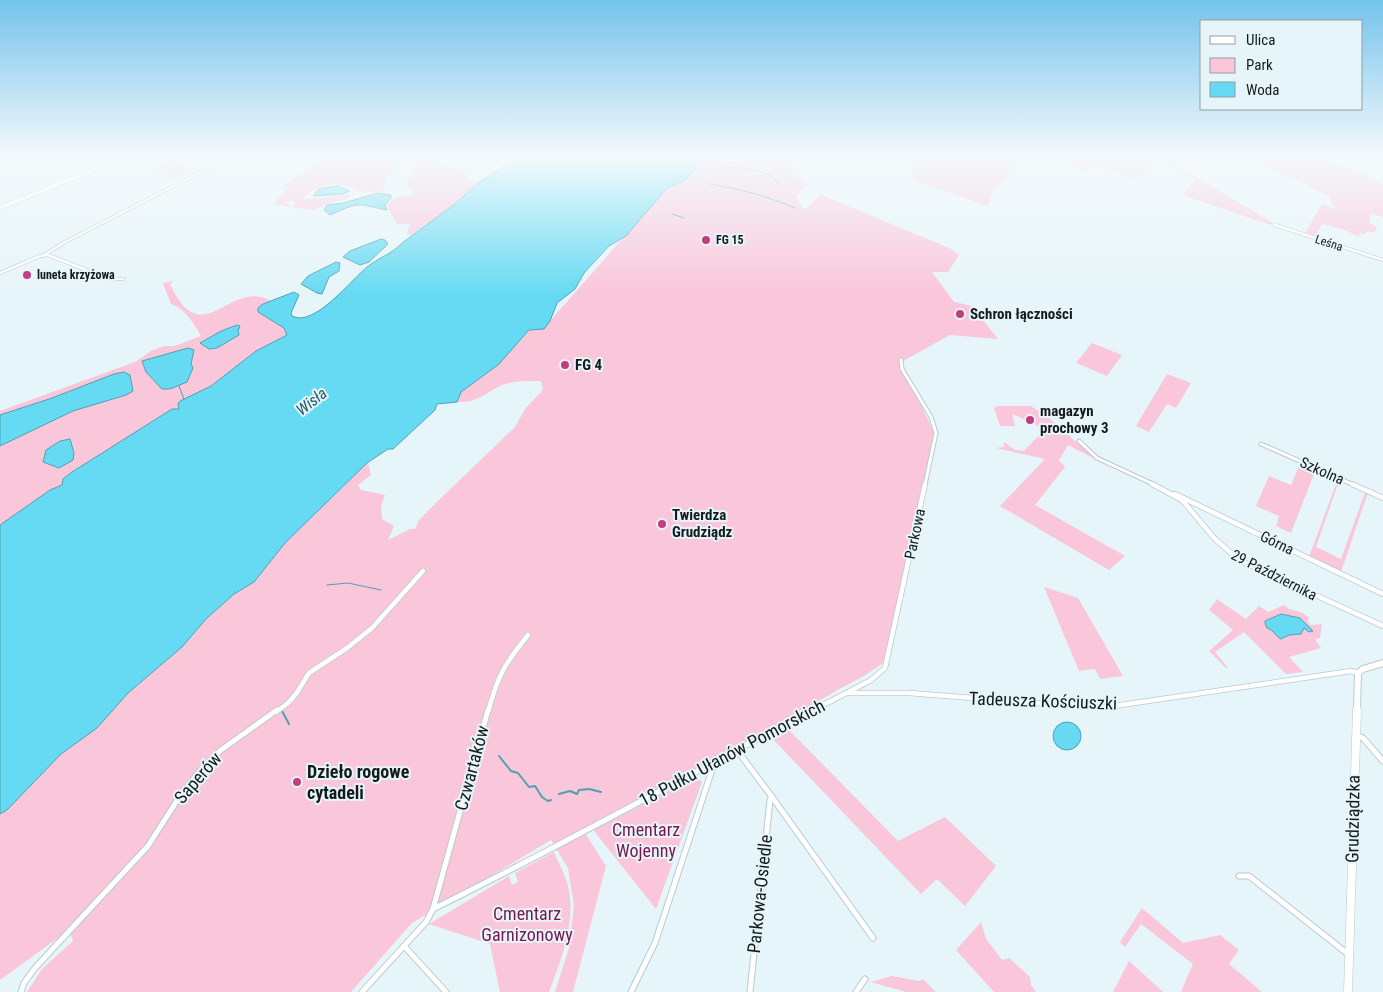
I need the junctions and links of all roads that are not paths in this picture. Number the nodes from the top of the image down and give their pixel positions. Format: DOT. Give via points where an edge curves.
graph roads {
  1 [pos="14,202"];
  2 [pos="142,202"];
  3 [pos="0,208"];
  4 [pos="1275,225"];
  5 [pos="44,255"];
  6 [pos="1383,260"];
  7 [pos="0,273"];
  8 [pos="123,279"];
  9 [pos="901,360"];
  10 [pos="1078,441"];
  11 [pos="1261,444"];
  12 [pos="1171,493"];
  13 [pos="1383,498"];
  14 [pos="423,571"];
  15 [pos="1383,594"];
  16 [pos="1383,626"];
  17 [pos="528,635"];
  18 [pos="1383,663"];
  19 [pos="1358,673"];
  20 [pos="845,693"];
  21 [pos="1355,734"];
  22 [pos="737,750"];
  23 [pos="1383,761"];
  24 [pos="712,764"];
  25 [pos="772,797"];
  26 [pos="1238,876"];
  27 [pos="433,910"];
  28 [pos="873,938"];
  29 [pos="404,946"];
  30 [pos="1350,955"];
  31 [pos="865,979"];
  32 [pos="21,992"];
  33 [pos="362,992"];
  34 [pos="446,992"];
  35 [pos="631,992"];
  36 [pos="750,992"];
  37 [pos="856,992"];
  38 [pos="1348,992"];
  1 -- 3 [label="street"];
  2 -- 5 [label="street"];
  4 -- 6 [label="street, Leśna"];
  5 -- 7 [label="street"];
  5 -- 8 [label="street" via="56,256 110,279"];
  9 -- 20 [label="street, Parkowa" via="902,369 931,417 936,433 887,662 879,674"];
  10 -- 12 [label="street, 29 Października" via="1098,458"];
  11 -- 13 [label="street, Szkolna"];
  12 -- 15 [label="street, Górna"];
  12 -- 16 [label="street, 29 Października" via="1189,507 1215,539 1239,560"];
  14 -- 32 [label="street, Saperów" via="361,638 309,673 288,702 212,758 187,786 148,846 35,968"];
  17 -- 27 [label="street, Czwartaków" via="506,662 497,680"];
  18 -- 19 [label="street"];
  19 -- 20 [label="street, Tadeusza Kościuszki" via="1351,671 1273,680 1102,706 874,691"];
  19 -- 21 [label="street, Grudziądzka"];
  20 -- 22 [label="street, 18 Pułku Ułanów Pomorskich"];
  21 -- 23 [label="street"];
  21 -- 30 [label="street, Grudziądzka"];
  22 -- 24 [label="street, 18 Pułku Ułanów Pomorskich"];
  22 -- 25 [label="street, Parkowa-Osiedle"];
  24 -- 27 [label="street, 18 Pułku Ułanów Pomorskich"];
  24 -- 35 [label="street" via="655,943"];
  25 -- 28 [label="street, Parkowa-Osiedle"];
  25 -- 36 [label="street, Parkowa-Osiedle"];
  26 -- 30 [label="street" via="1249,876"];
  27 -- 29 [label="street"];
  29 -- 33 [label="street"];
  29 -- 34 [label="street"];
  30 -- 38 [label="street, Grudziądzka"];
  31 -- 37 [label="street"];
}
